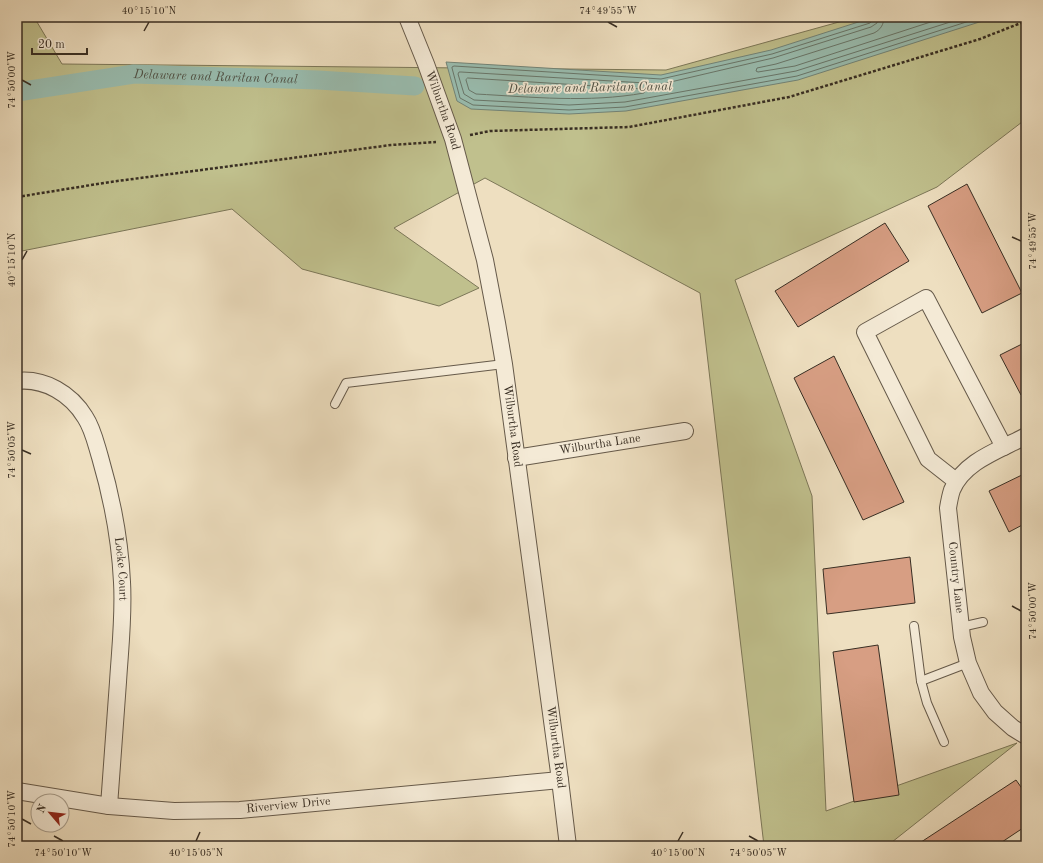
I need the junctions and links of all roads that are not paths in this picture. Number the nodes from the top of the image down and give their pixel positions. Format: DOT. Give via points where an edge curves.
graph roads {
  1 [pos="407,17"];
  2 [pos="504,364"];
  3 [pos="17,381"];
  4 [pos="335,404"];
  5 [pos="684,431"];
  6 [pos="1026,436"];
  7 [pos="1004,448"];
  8 [pos="516,458"];
  9 [pos="956,481"];
  10 [pos="983,622"];
  11 [pos="914,626"];
  12 [pos="961,627"];
  13 [pos="968,663"];
  14 [pos="921,681"];
  15 [pos="1026,736"];
  16 [pos="944,742"];
  17 [pos="560,780"];
  18 [pos="17,791"];
  19 [pos="109,806"];
  20 [pos="568,846"];
  1 -- 2 [label="street, Wilburtha Road" via="453,138 485,260"];
  2 -- 4 [label="lane" via="346,383"];
  2 -- 8 [label="street, Wilburtha Road"];
  3 -- 19 [label="street, Locke Court" via="43,383 60,391 76,404 94,438 107,482 118,537 122,583 122,629"];
  5 -- 8 [label="street, Wilburtha Lane"];
  6 -- 7 [label="street, Country Lane"];
  7 -- 9 [label="street, Country Lane" via="977,461"];
  7 -- 9 [label="street" via="926,298 865,332 928,459"];
  8 -- 17 [label="street, Wilburtha Road"];
  9 -- 12 [label="street, Country Lane" via="948,508"];
  10 -- 12 [label="lane"];
  11 -- 14 [label="lane"];
  12 -- 13 [label="street, Country Lane"];
  13 -- 14 [label="lane"];
  13 -- 15 [label="street, Country Lane" via="981,693 996,712"];
  14 -- 16 [label="lane" via="926,704"];
  17 -- 19 [label="street, Riverview Drive" via="240,810 174,811"];
  17 -- 20 [label="street, Wilburtha Road"];
  18 -- 19 [label="street, Riverview Drive"];
}
